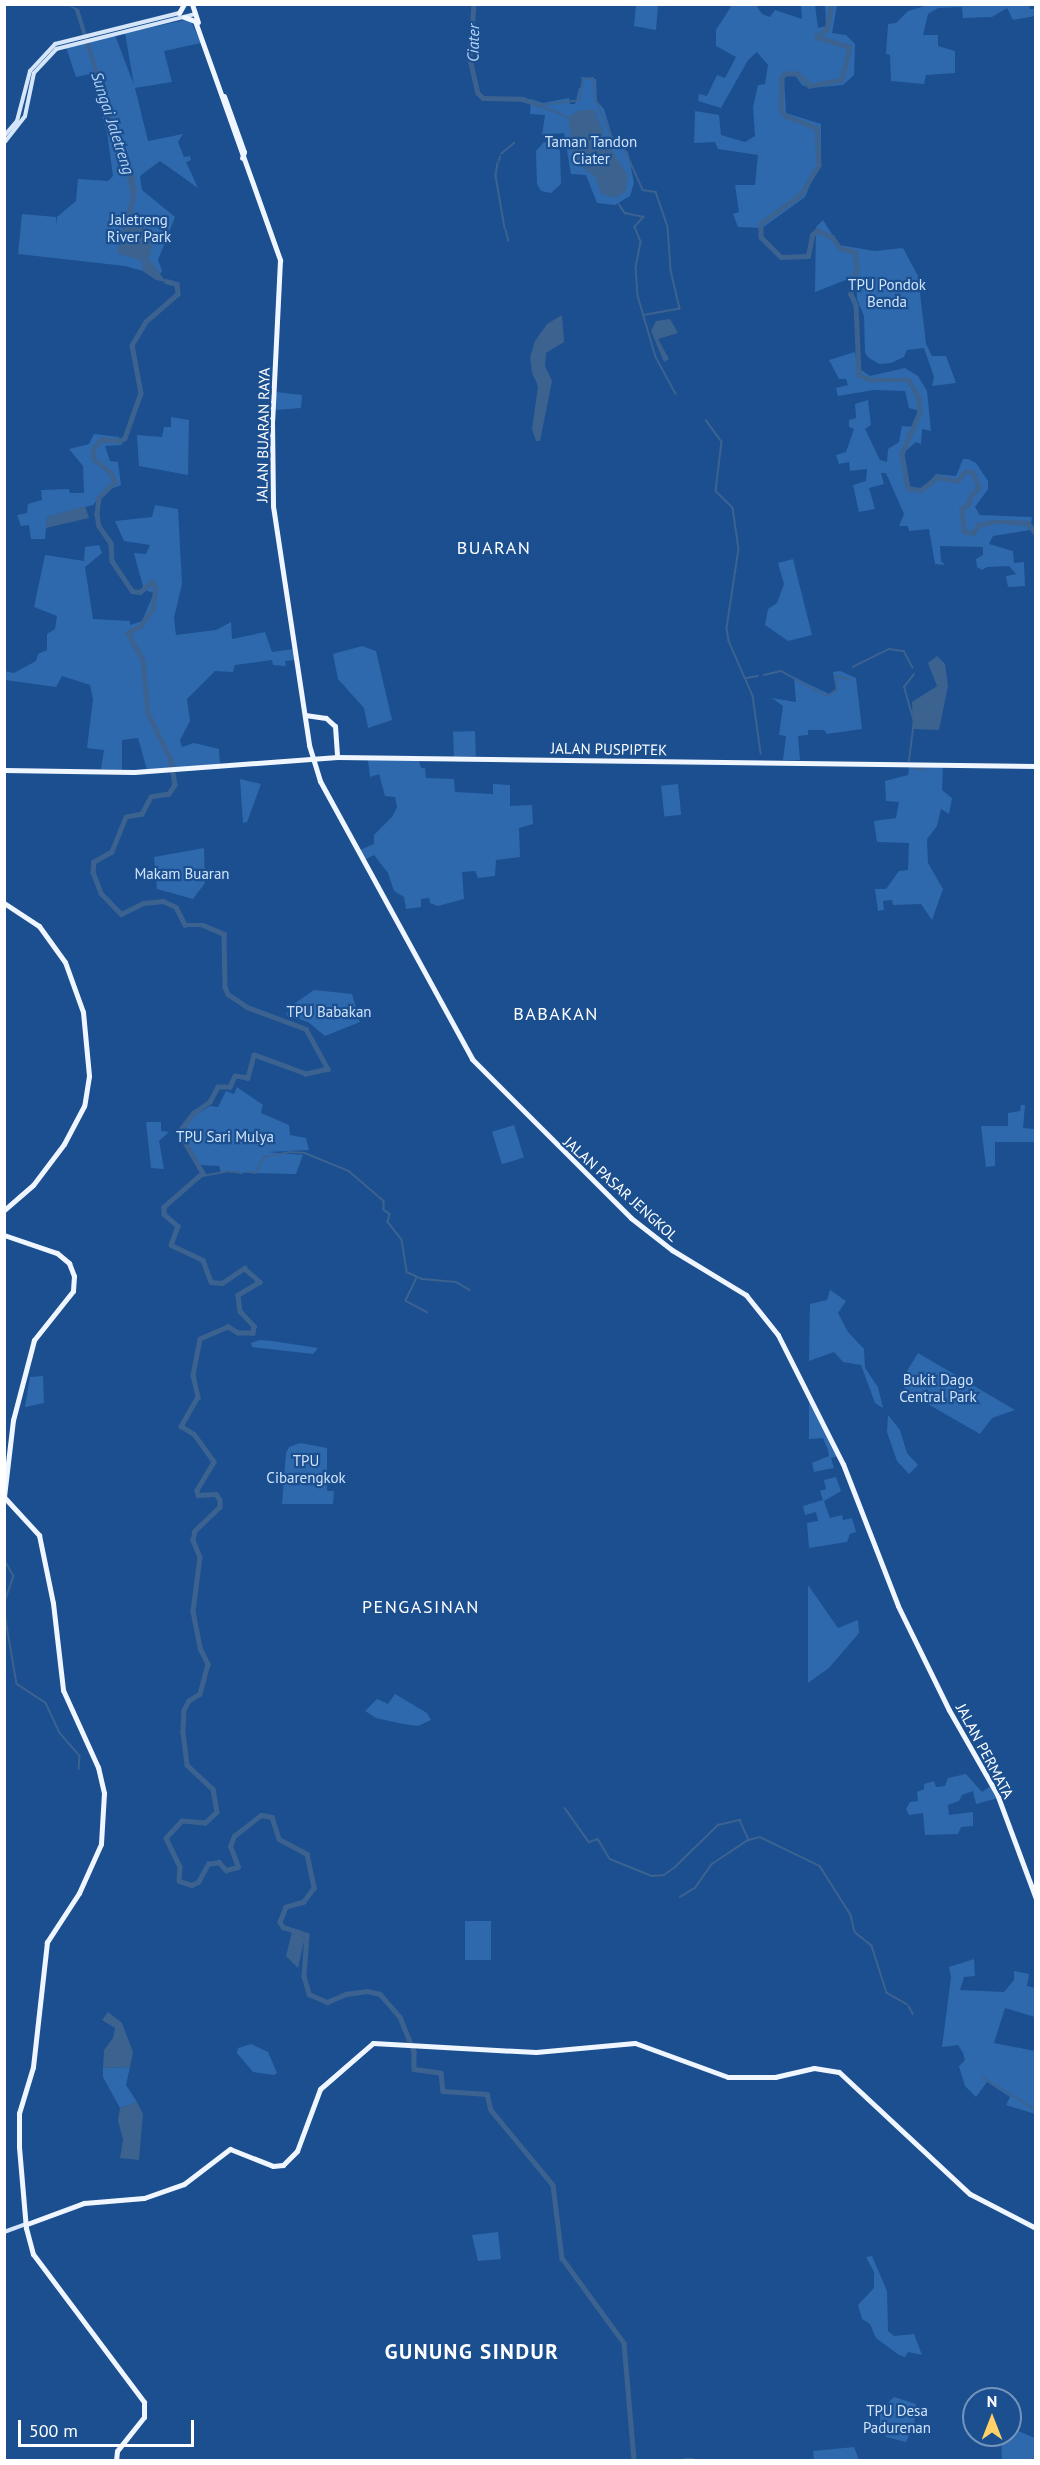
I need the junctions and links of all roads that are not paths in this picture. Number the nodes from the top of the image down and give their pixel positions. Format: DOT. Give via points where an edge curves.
graph roads {
  1 [pos="184,4"];
  2 [pos="194,9"];
  3 [pos="182,15"];
  4 [pos="201,35"];
  5 [pos="80,38"];
  6 [pos="4,136"];
  7 [pos="4,143"];
  8 [pos="307,717"];
  9 [pos="309,745"];
  10 [pos="337,757"];
  11 [pos="313,759"];
  12 [pos="268,762"];
  13 [pos="288,762"];
  14 [pos="1035,766"];
  15 [pos="4,770"];
  16 [pos="316,771"];
  17 [pos="4,903"];
  18 [pos="4,1210"];
  19 [pos="4,1234"];
  20 [pos="4,1497"];
  21 [pos="904,1617"];
  22 [pos="1035,1899"];
  23 [pos="27,2224"];
  24 [pos="1035,2228"];
  25 [pos="4,2232"];
  26 [pos="116,2460"];
  1 -- 3 [label="main road"];
  2 -- 3 [label="main road"];
  2 -- 4 [label="main road, JALAN BUARAN RAYA"];
  3 -- 4 [label="main road, JALAN BUARAN RAYA" via="195,21"];
  3 -- 5 [label="main road"];
  3 -- 5 [label="main road" via="94,38"];
  4 -- 8 [label="main road, JALAN BUARAN RAYA" via="241,160 280,260 272,415 273,506"];
  5 -- 6 [label="main road" via="55,44 36,61 25,81 17,121"];
  5 -- 7 [label="main road" via="56,49 40,64 30,82 20,126"];
  8 -- 9 [label="main road, JALAN BUARAN RAYA"];
  8 -- 10 [label="main road" via="327,718 335,726"];
  9 -- 11 [label="main road, JALAN BUARAN RAYA"];
  9 -- 12 [label="main road" via="304,756"];
  10 -- 11 [label="main road, JALAN PUSPIPTEK"];
  10 -- 14 [label="main road, JALAN PUSPIPTEK"];
  11 -- 13 [label="main road, JALAN PUSPIPTEK"];
  11 -- 16 [label="main road, JALAN PASAR JENGKOL"];
  12 -- 13 [label="main road, JALAN PUSPIPTEK"];
  12 -- 15 [label="main road, JALAN PUSPIPTEK" via="171,770"];
  13 -- 16 [label="main road" via="306,762"];
  16 -- 21 [label="main road, JALAN PASAR JENGKOL" via="472,1059 631,1218 672,1250 746,1295 778,1335 843,1464"];
  17 -- 18 [label="main road" via="39,926 65,962 82,1012 89,1076 84,1106 64,1144 33,1185"];
  19 -- 20 [label="main road" via="57,1253 72,1269 74,1283 68,1297 34,1340 13,1420"];
  20 -- 23 [label="main road" via="39,1535 53,1604 63,1690 98,1767 105,1807 101,1844 79,1893 47,1945 33,2067 18,2118"];
  21 -- 22 [label="main road, JALAN PERMATA" via="949,1710 997,1794"];
  23 -- 24 [label="main road" via="84,2202 144,2198 174,2187 197,2177 230,2149 273,2166 284,2165 301,2144 316,2096 362,2050 381,2042 536,2052 635,2043 728,2077 775,2077 807,2068 833,2070 867,2095 970,2194"];
  23 -- 25 [label="main road"];
  23 -- 26 [label="main road" via="30,2246 39,2266 144,2402 144,2416 117,2451"];
}
